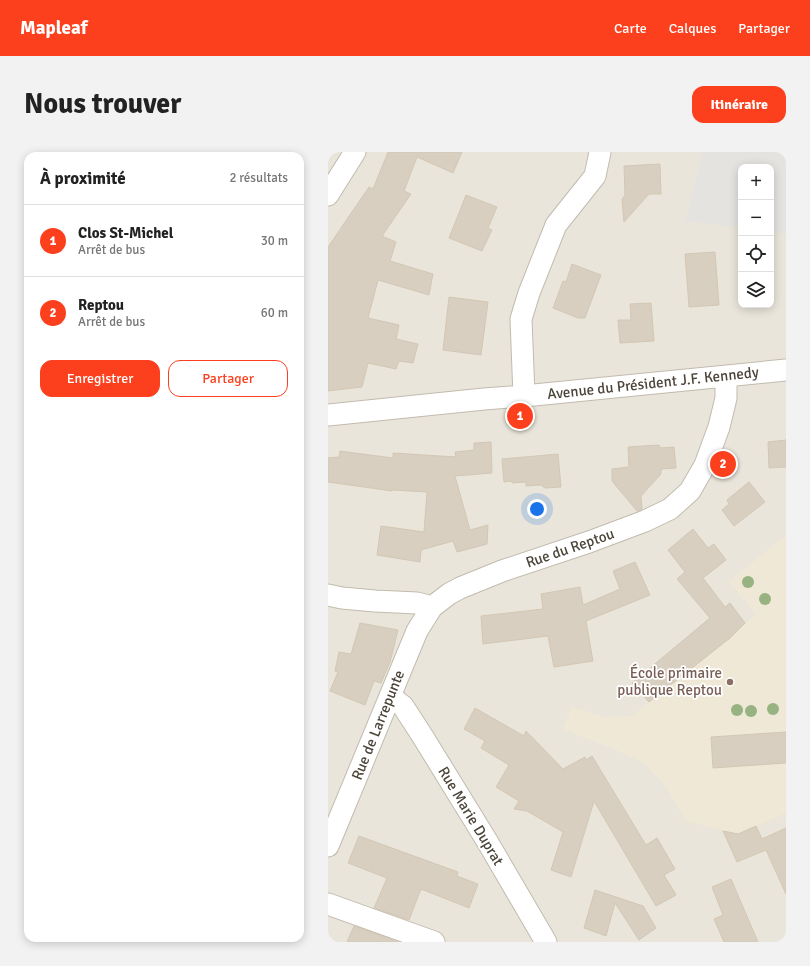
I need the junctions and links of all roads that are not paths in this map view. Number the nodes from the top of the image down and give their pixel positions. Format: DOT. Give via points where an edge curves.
graph roads {
  1 [pos="355,152"];
  2 [pos="600,152"];
  3 [pos="328,196"];
  4 [pos="786,370"];
  5 [pos="726,376"];
  6 [pos="524,396"];
  7 [pos="328,415"];
  8 [pos="328,595"];
  9 [pos="432,607"];
  10 [pos="390,696"];
  11 [pos="328,846"];
  12 [pos="328,904"];
  13 [pos="434,942"];
  14 [pos="546,942"];
  1 -- 3 [label="street"];
  2 -- 6 [label="street" via="595,176 556,225 529,293 521,319"];
  4 -- 5 [label="street, Avenue du Président J.F. Kennedy"];
  5 -- 6 [label="street, Avenue du Président J.F. Kennedy"];
  5 -- 9 [label="street, Rue du Reptou" via="726,398 705,465 690,491 670,509 645,521 460,588"];
  6 -- 7 [label="street, Avenue du Président J.F. Kennedy"];
  8 -- 9 [label="street" via="418,603"];
  9 -- 10 [label="street, Rue de Larrepunte" via="417,631"];
  10 -- 11 [label="street, Rue de Larrepunte"];
  10 -- 14 [label="street, Rue Marie Duprat" via="403,706 423,737"];
  12 -- 13 [label="street"];
}
